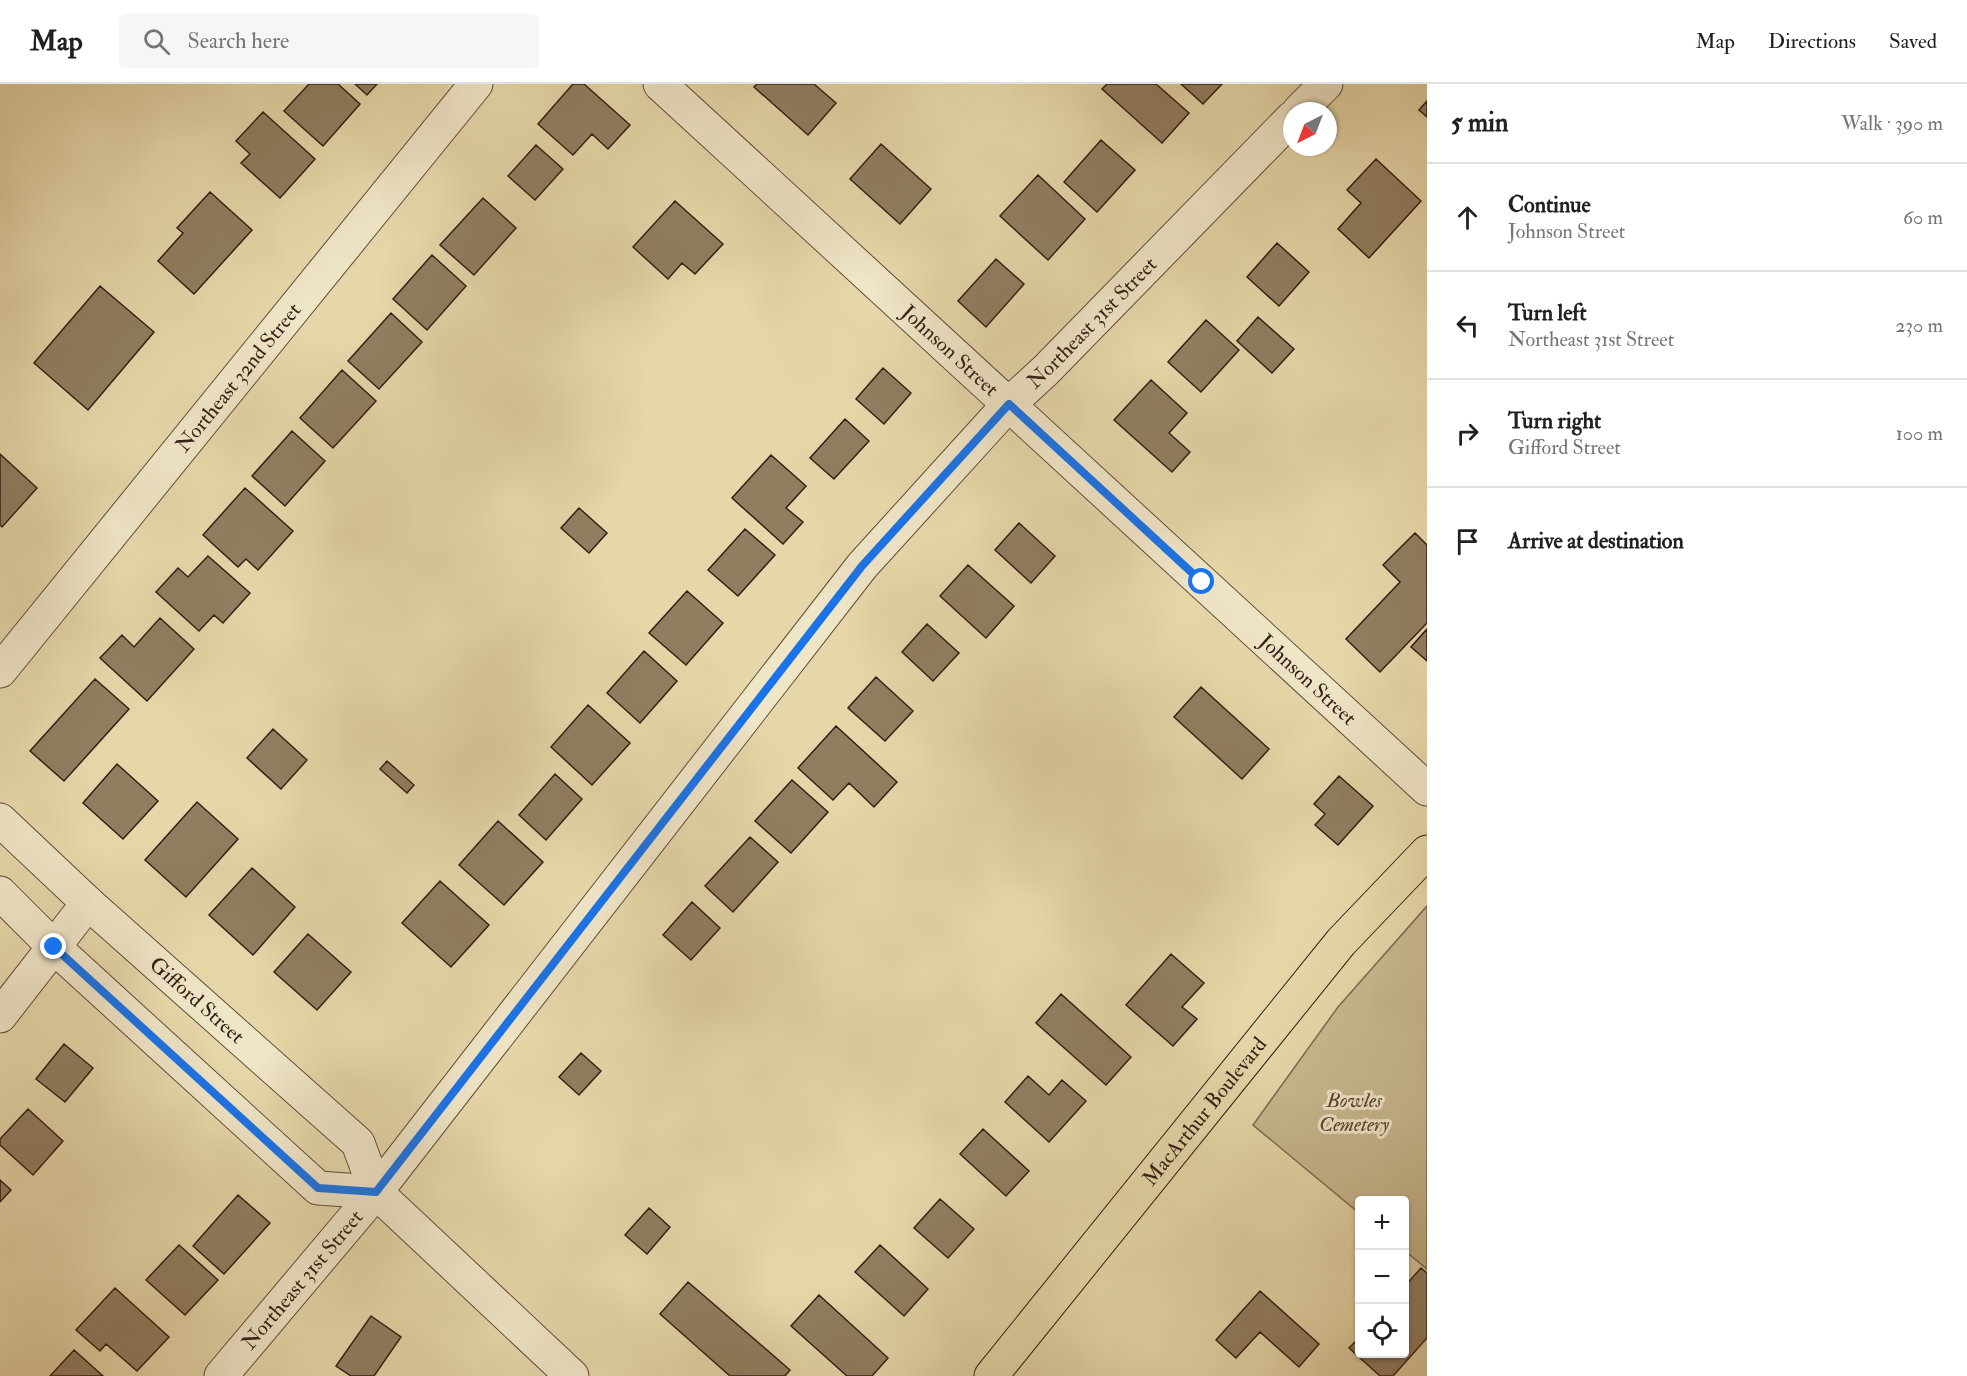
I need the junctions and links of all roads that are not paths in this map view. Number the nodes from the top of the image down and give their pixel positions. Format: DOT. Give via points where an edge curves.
graph roads {
  1 [pos="476,84"];
  2 [pos="660,84"];
  3 [pos="1326,84"];
  4 [pos="1308,102"];
  5 [pos="1283,127"];
  6 [pos="1009,404"];
  7 [pos="0,671"];
  8 [pos="1427,789"];
  9 [pos="0,820"];
  10 [pos="1427,852"];
  11 [pos="0,893"];
  12 [pos="88,903"];
  13 [pos="54,947"];
  14 [pos="0,1016"];
  15 [pos="376,1192"];
  16 [pos="221,1376"];
  17 [pos="572,1376"];
  18 [pos="991,1376"];
  1 -- 7 [label="street, Northeast 32nd Street"];
  2 -- 6 [label="street, Johnson Street"];
  3 -- 4 [label="street"];
  5 -- 6 [label="street, Northeast 31st Street"];
  6 -- 8 [label="street, Johnson Street"];
  6 -- 15 [label="street, Northeast 31st Street" via="862,566"];
  9 -- 12 [label="street, Gifford Street"];
  10 -- 18 [label="main road, MacArthur Boulevard" via="1341,942"];
  11 -- 13 [label="street"];
  12 -- 13 [label="street"];
  12 -- 15 [label="street, Gifford Street" via="358,1143"];
  13 -- 14 [label="street"];
  13 -- 15 [label="street" via="318,1188"];
  15 -- 16 [label="street, Northeast 31st Street"];
  15 -- 17 [label="street, Gifford Street"];
}
